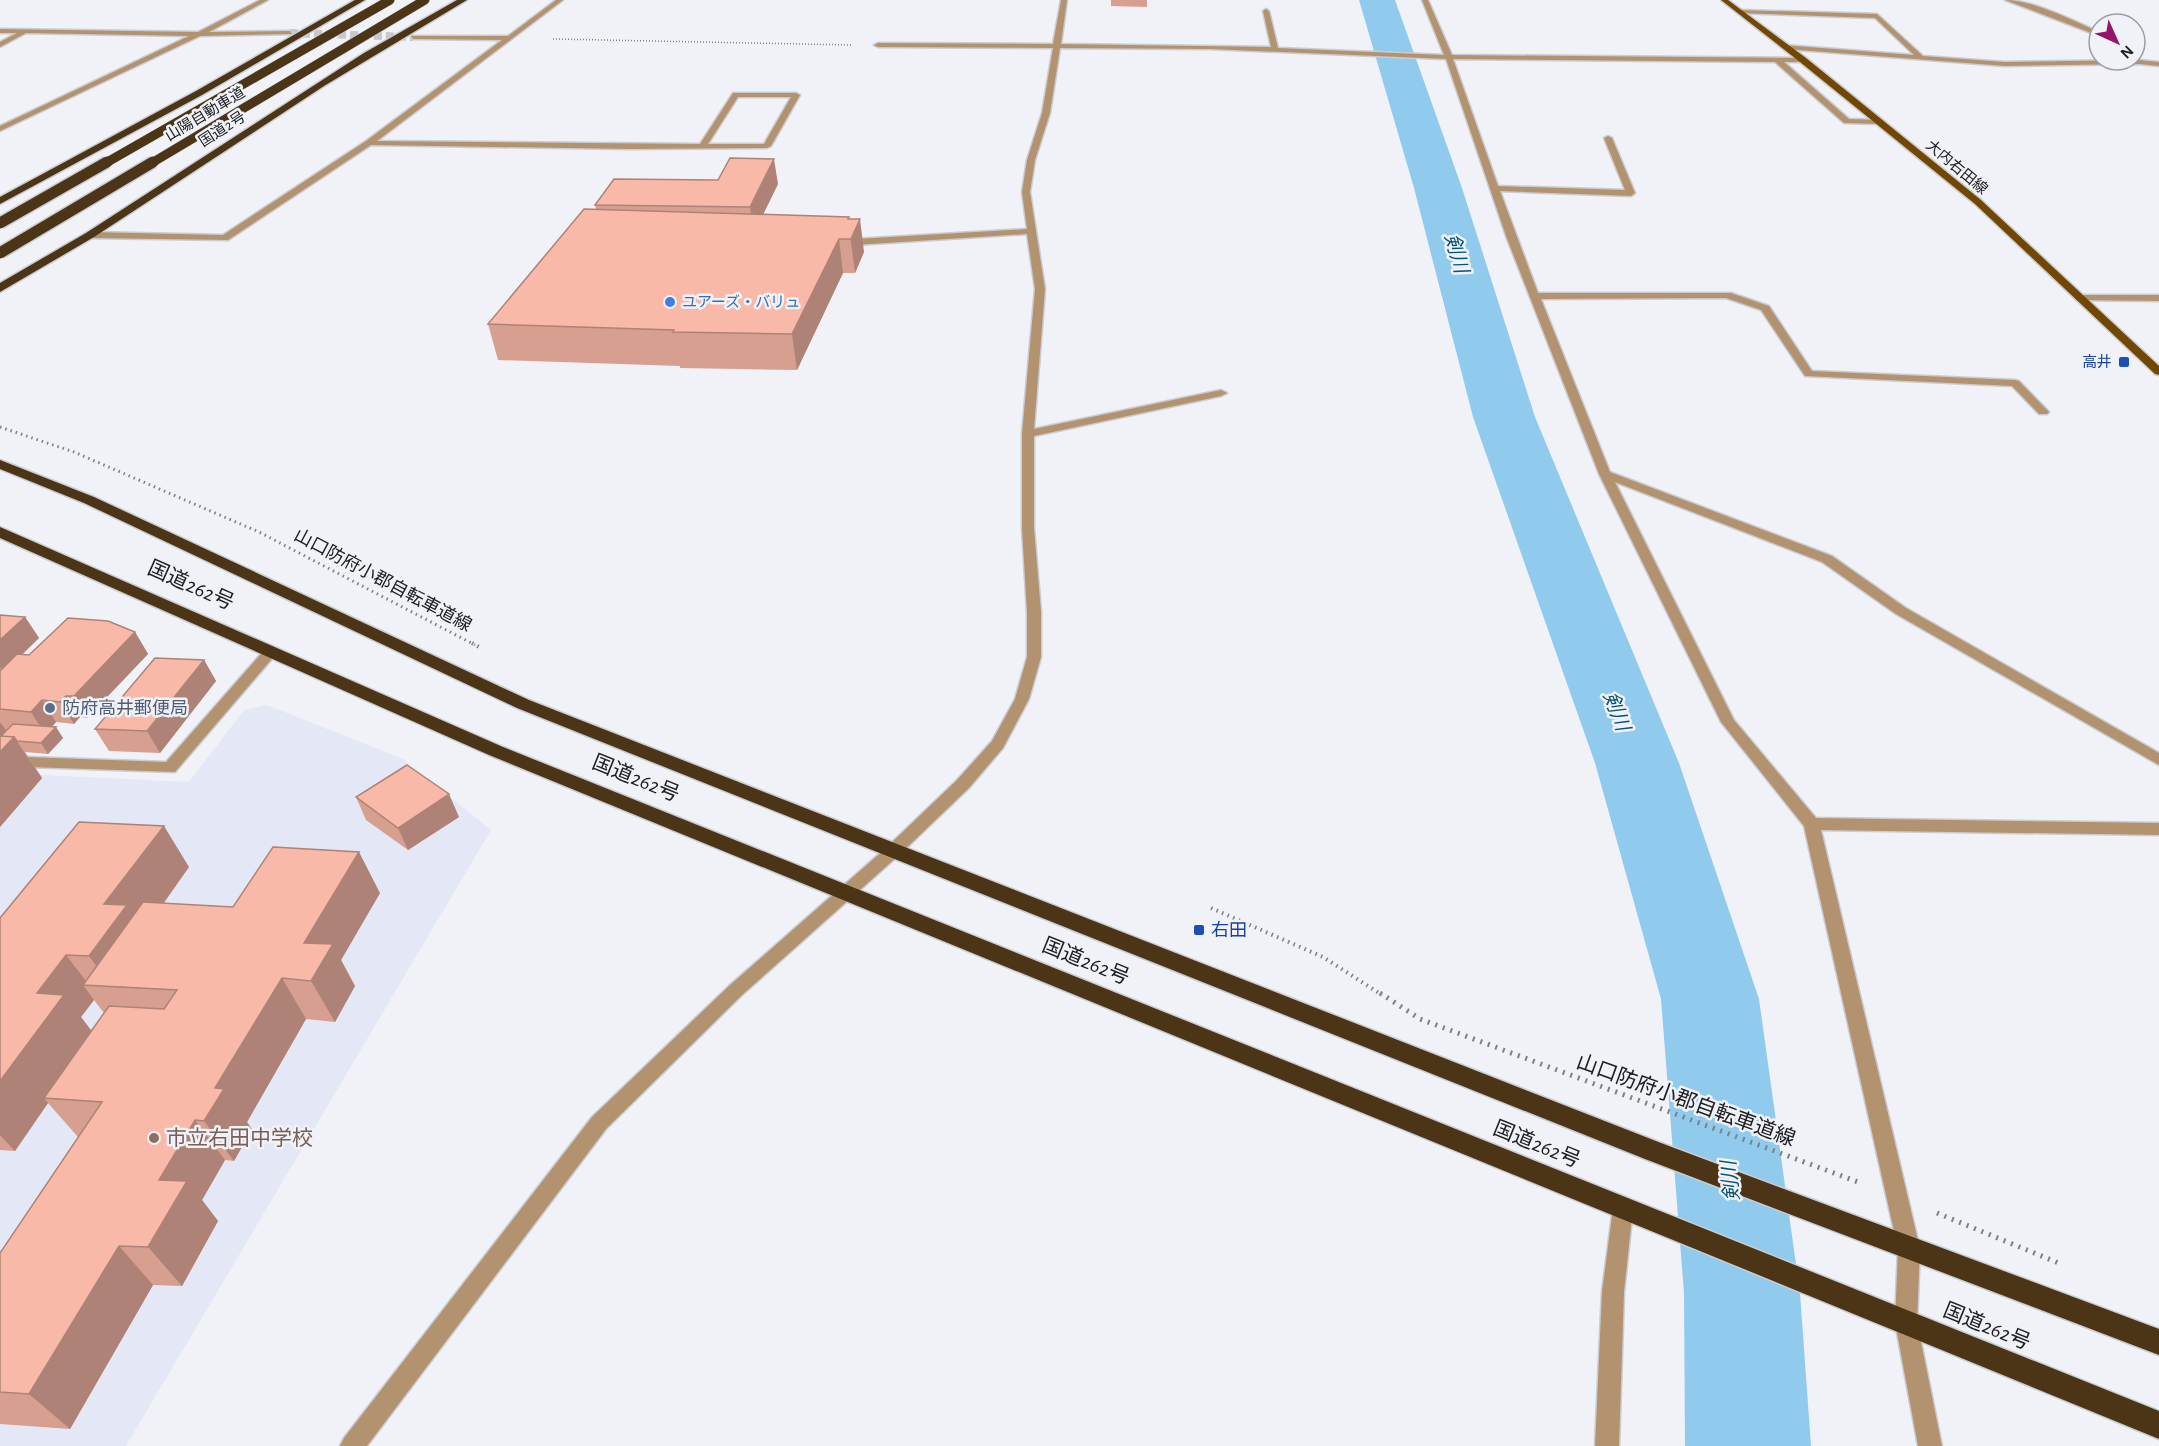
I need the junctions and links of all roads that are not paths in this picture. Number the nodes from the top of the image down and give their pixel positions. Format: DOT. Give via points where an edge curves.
graph roads {
  1 [pos="265,0"];
  2 [pos="361,0"];
  3 [pos="390,0"];
  4 [pos="425,0"];
  5 [pos="463,0"];
  6 [pos="560,0"];
  7 [pos="1064,0"];
  8 [pos="1425,0"];
  9 [pos="1724,0"];
  10 [pos="2008,0"];
  11 [pos="1266,11"];
  12 [pos="1740,12"];
  13 [pos="2087,29"];
  14 [pos="0,31"];
  15 [pos="26,32"];
  16 [pos="290,33"];
  17 [pos="197,34"];
  18 [pos="413,37"];
  19 [pos="510,38"];
  20 [pos="0,45"];
  21 [pos="878,45"];
  22 [pos="1057,46"];
  23 [pos="1786,47"];
  24 [pos="1275,50"];
  25 [pos="1449,57"];
  26 [pos="1923,59"];
  27 [pos="1778,60"];
  28 [pos="1803,60"];
  29 [pos="2159,63"];
  30 [pos="1881,122"];
  31 [pos="0,129"];
  32 [pos="1608,138"];
  33 [pos="369,142"];
  34 [pos="703,146"];
  35 [pos="1494,188"];
  36 [pos="0,201"];
  37 [pos="0,224"];
  38 [pos="1032,231"];
  39 [pos="90,234"];
  40 [pos="855,242"];
  41 [pos="0,254"];
  42 [pos="0,288"];
  43 [pos="1534,296"];
  44 [pos="2080,298"];
  45 [pos="2159,298"];
  46 [pos="2159,372"];
  47 [pos="1221,393"];
  48 [pos="2043,412"];
  49 [pos="1028,434"];
  50 [pos="0,464"];
  51 [pos="1605,474"];
  52 [pos="0,532"];
  53 [pos="272,650"];
  54 [pos="2159,760"];
  55 [pos="0,761"];
  56 [pos="1812,824"];
  57 [pos="2159,829"];
  58 [pos="892,852"];
  59 [pos="846,893"];
  60 [pos="1623,1208"];
  61 [pos="1909,1249"];
  62 [pos="1906,1322"];
  63 [pos="2159,1342"];
  64 [pos="2159,1425"];
  65 [pos="352,1446"];
  66 [pos="1607,1446"];
  67 [pos="1930,1446"];
  1 -- 17 [label="street"];
  2 -- 36 [label="highway"];
  3 -- 37 [label="highway, 山陽自動車道, bridge"];
  4 -- 41 [label="highway, 山陽自動車道, bridge"];
  5 -- 39 [label="highway, 国道2号" via="331,75"];
  6 -- 19 [label="street"];
  7 -- 22 [label="street"];
  8 -- 25 [label="street"];
  9 -- 12 [label="main road, 大内右田線"];
  10 -- 13 [label="street"];
  11 -- 24 [label="street"];
  12 -- 23 [label="main road, 大内右田線"];
  12 -- 26 [label="street" via="1877,16"];
  14 -- 15 [label="street"];
  15 -- 17 [label="street"];
  15 -- 20 [label="street"];
  16 -- 17 [label="street"];
  17 -- 31 [label="street"];
  18 -- 19 [label="street"];
  19 -- 33 [label="street"];
  21 -- 22 [label="street"];
  22 -- 24 [label="street"];
  22 -- 38 [label="street" via="1046,113 1030,160 1026,192"];
  23 -- 26 [label="street"];
  23 -- 28 [label="main road, 大内右田線"];
  24 -- 25 [label="street"];
  25 -- 27 [label="street"];
  25 -- 35 [label="street"];
  26 -- 29 [label="street"];
  27 -- 28 [label="street"];
  27 -- 30 [label="street" via="1848,121"];
  28 -- 30 [label="main road, 大内右田線"];
  30 -- 44 [label="main road, 大内右田線" via="1978,202"];
  32 -- 35 [label="street" via="1631,193"];
  33 -- 34 [label="street"];
  33 -- 39 [label="street" via="225,238"];
  34 -- 34 [label="street" via="736,94 796,96 767,146"];
  35 -- 43 [label="street"];
  38 -- 40 [label="street"];
  38 -- 49 [label="street" via="1040,289"];
  39 -- 42 [label="highway, 国道2号"];
  43 -- 48 [label="street" via="1727,296 1765,308 1809,374 2015,384"];
  43 -- 51 [label="street"];
  44 -- 45 [label="street"];
  44 -- 46 [label="main road, 大内右田線"];
  47 -- 49 [label="street"];
  49 -- 58 [label="street" via="1034,657 1022,699 998,744 963,784"];
  50 -- 58 [label="highway, 国道262号" via="89,500 523,704"];
  51 -- 54 [label="street" via="1827,559 1901,611"];
  51 -- 56 [label="street" via="1728,722"];
  52 -- 53 [label="highway, 国道262号"];
  53 -- 55 [label="street" via="170,768"];
  53 -- 59 [label="highway, 国道262号" via="496,751"];
  56 -- 57 [label="street"];
  56 -- 61 [label="street"];
  58 -- 59 [label="street"];
  58 -- 61 [label="highway, 国道262号"];
  59 -- 60 [label="highway, 国道262号"];
  59 -- 65 [label="street" via="735,991 599,1123"];
  60 -- 62 [label="highway, 国道262号"];
  60 -- 66 [label="street" via="1613,1292"];
  61 -- 62 [label="street"];
  61 -- 63 [label="highway, 国道262号"];
  62 -- 64 [label="highway, 国道262号"];
  62 -- 67 [label="street"];
}
